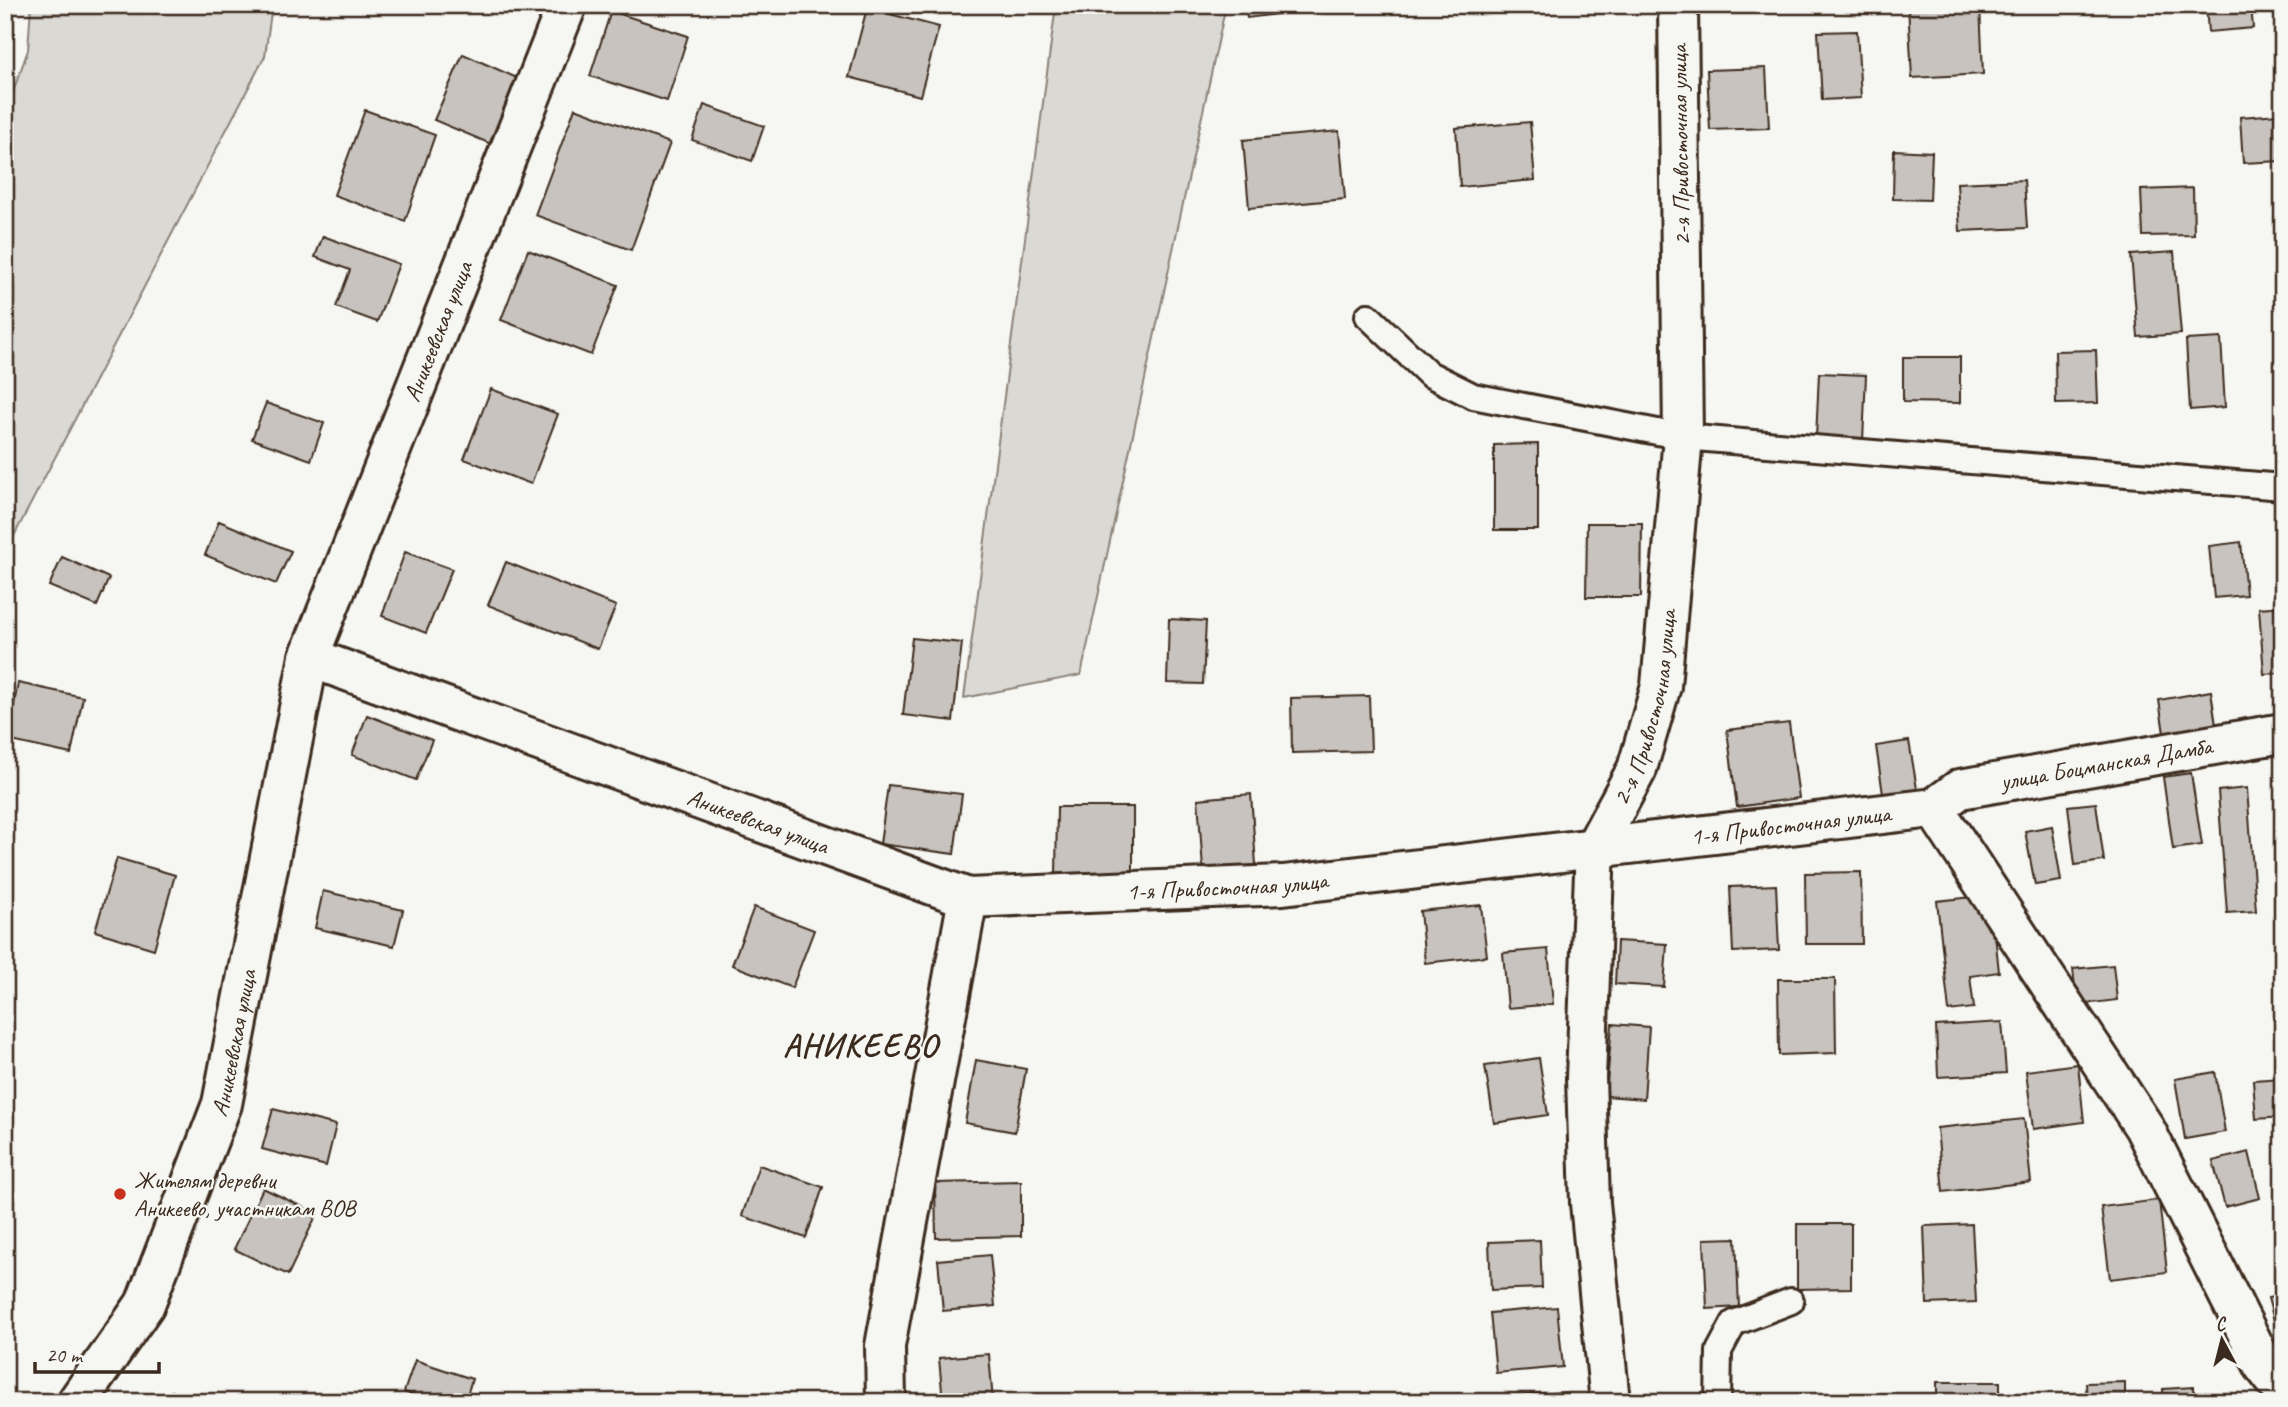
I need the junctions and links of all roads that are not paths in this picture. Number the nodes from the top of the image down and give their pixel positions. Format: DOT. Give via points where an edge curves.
graph roads {
  1 [pos="567,5"];
  2 [pos="1678,5"];
  3 [pos="1368,316"];
  4 [pos="1683,437"];
  5 [pos="2283,487"];
  6 [pos="309,657"];
  7 [pos="2283,733"];
  8 [pos="1934,808"];
  9 [pos="1595,847"];
  10 [pos="968,898"];
  11 [pos="1791,1301"];
  12 [pos="2283,1390"];
  13 [pos="77,1402"];
  14 [pos="887,1402"];
  15 [pos="1610,1402"];
  16 [pos="1718,1402"];
  1 -- 6 [label="street, Аникеевская улица"];
  2 -- 4 [label="street, 2-я Привосточная улица"];
  3 -- 4 [label="lane" via="1429,374 1473,396"];
  4 -- 5 [label="lane"];
  4 -- 9 [label="street, 2-я Привосточная улица" via="1661,686 1637,769"];
  6 -- 10 [label="street, Аникеевская улица"];
  6 -- 13 [label="street, Аникеевская улица" via="222,1104 145,1304"];
  7 -- 8 [label="street, улица Боцманская Дамба" via="1961,789"];
  8 -- 9 [label="street, 1-я Привосточная улица"];
  8 -- 12 [label="street" via="2144,1127 2264,1366"];
  9 -- 10 [label="street, 1-я Привосточная улица" via="1283,885"];
  9 -- 15 [label="street, 2-я Привосточная улица" via="1587,1092 1590,1203"];
  10 -- 14 [label="street" via="885,1346"];
  11 -- 16 [label="lane" via="1734,1323 1719,1351"];
}
